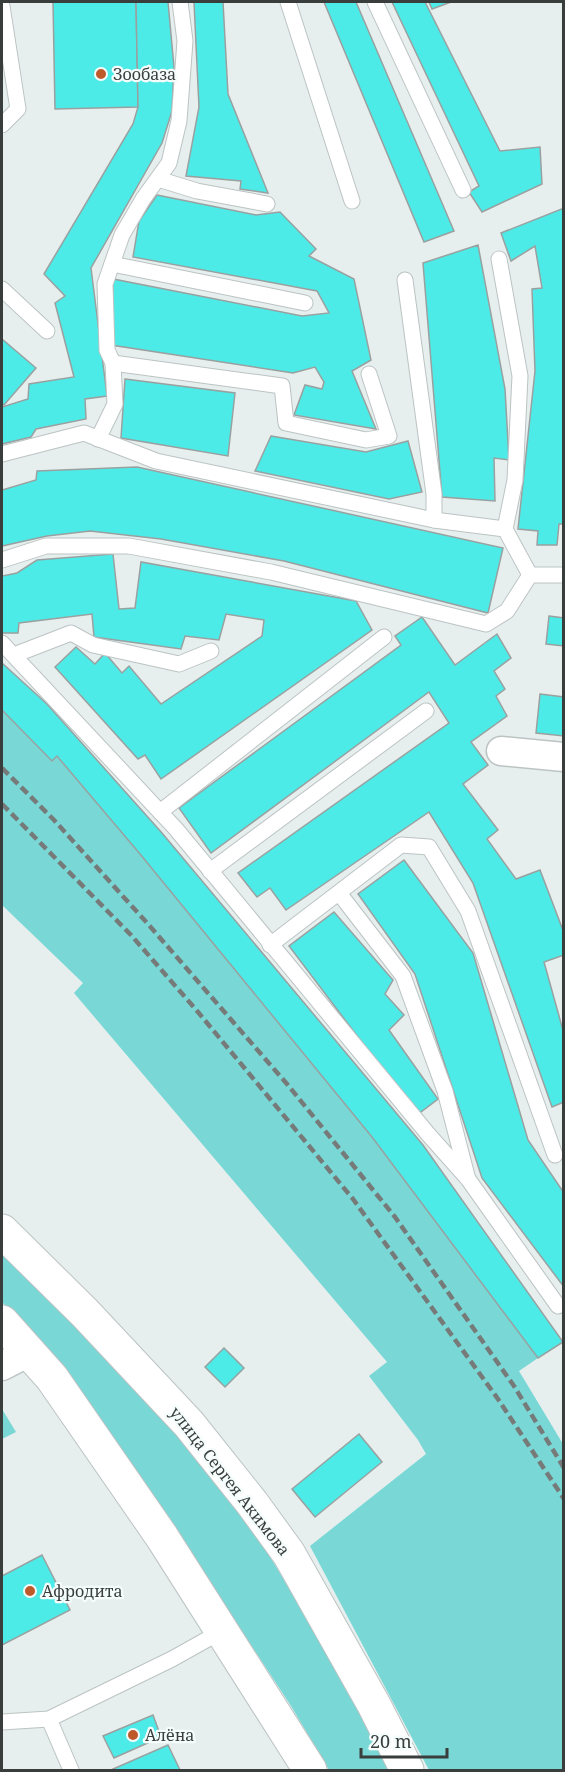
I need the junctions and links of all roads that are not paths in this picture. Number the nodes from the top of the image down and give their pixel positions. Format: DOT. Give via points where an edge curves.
graph roads {
  1 [pos="180,2"];
  2 [pos="288,2"];
  3 [pos="375,2"];
  4 [pos="2,6"];
  5 [pos="2,125"];
  6 [pos="158,179"];
  7 [pos="463,190"];
  8 [pos="351,201"];
  9 [pos="267,204"];
  10 [pos="499,259"];
  11 [pos="112,264"];
  12 [pos="405,280"];
  13 [pos="2,288"];
  14 [pos="304,303"];
  15 [pos="47,331"];
  16 [pos="113,363"];
  17 [pos="369,374"];
  18 [pos="98,439"];
  19 [pos="2,454"];
  20 [pos="434,520"];
  21 [pos="505,529"];
  22 [pos="2,560"];
  23 [pos="530,575"];
  24 [pos="564,575"];
  25 [pos="384,637"];
  26 [pos="2,643"];
  27 [pos="211,651"];
  28 [pos="14,655"];
  29 [pos="426,711"];
  30 [pos="501,751"];
  31 [pos="564,757"];
  32 [pos="160,812"];
  33 [pos="210,871"];
  34 [pos="339,893"];
  35 [pos="270,945"];
  36 [pos="555,1155"];
  37 [pos="468,1179"];
  38 [pos="2,1231"];
  39 [pos="558,1306"];
  40 [pos="2,1322"];
  41 [pos="16,1359"];
  42 [pos="222,1631"];
  43 [pos="49,1719"];
  44 [pos="2,1722"];
  45 [pos="71,1770"];
  46 [pos="310,1770"];
  47 [pos="407,1770"];
  1 -- 6 [label="lane" via="185,42 179,121 169,163"];
  2 -- 8 [label="lane"];
  3 -- 7 [label="lane"];
  4 -- 5 [label="lane" via="18,109"];
  6 -- 9 [label="lane"];
  6 -- 11 [label="lane" via="122,236"];
  10 -- 21 [label="lane" via="520,375 515,480"];
  11 -- 14 [label="lane"];
  11 -- 16 [label="lane" via="105,284 107,350"];
  12 -- 20 [label="lane" via="434,494"];
  13 -- 15 [label="lane"];
  16 -- 17 [label="lane" via="282,386 286,423 366,440 389,436"];
  16 -- 18 [label="lane" via="115,404"];
  18 -- 19 [label="lane" via="84,433"];
  18 -- 20 [label="lane" via="156,461"];
  20 -- 21 [label="lane"];
  21 -- 23 [label="lane"];
  22 -- 23 [label="lane" via="46,546 129,546 271,572 486,624 507,611"];
  23 -- 24 [label="lane"];
  25 -- 32 [label="lane"];
  26 -- 28 [label="lane"];
  27 -- 28 [label="lane" via="179,664 93,645 71,633"];
  28 -- 32 [label="lane"];
  29 -- 33 [label="lane"];
  30 -- 31 [label="street"];
  32 -- 33 [label="lane"];
  33 -- 35 [label="lane"];
  34 -- 35 [label="lane"];
  34 -- 36 [label="lane" via="401,845 429,847 468,911"];
  34 -- 37 [label="lane" via="403,976 445,1091"];
  35 -- 37 [label="lane"];
  37 -- 39 [label="lane"];
  38 -- 47 [label="main road, улица Сергея Акимова" via="189,1424 252,1503 289,1554"];
  40 -- 41 [label="main road"];
  41 -- 42 [label="main road" via="52,1378"];
  42 -- 43 [label="lane"];
  42 -- 46 [label="main road"];
  43 -- 44 [label="lane"];
  43 -- 45 [label="lane"];
}
